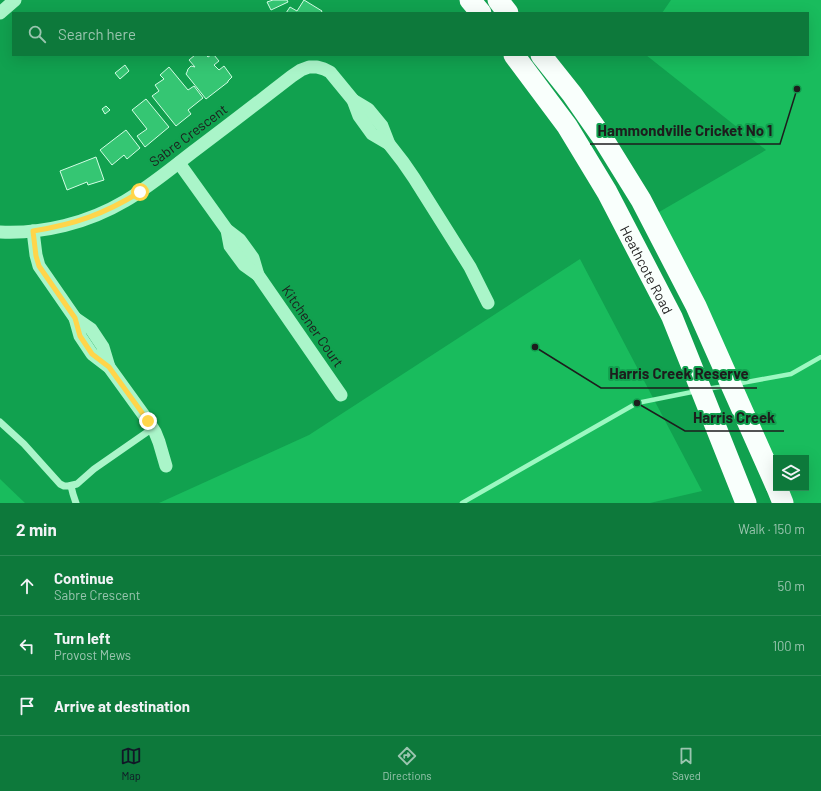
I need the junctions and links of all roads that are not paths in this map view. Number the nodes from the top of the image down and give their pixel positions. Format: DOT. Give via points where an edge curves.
graph roads {
  1 [pos="15,0"];
  2 [pos="470,0"];
  3 [pos="498,0"];
  4 [pos="480,12"];
  5 [pos="507,12"];
  6 [pos="0,13"];
  7 [pos="515,56"];
  8 [pos="542,56"];
  9 [pos="179,162"];
  10 [pos="33,231"];
  11 [pos="0,232"];
  12 [pos="488,303"];
  13 [pos="341,395"];
  14 [pos="0,422"];
  15 [pos="153,428"];
  16 [pos="166,466"];
  17 [pos="773,479"];
  18 [pos="71,486"];
  19 [pos="778,491"];
  20 [pos="76,503"];
  21 [pos="746,503"];
  22 [pos="783,503"];
  1 -- 6 [label="street"];
  2 -- 4 [label="main road"];
  3 -- 5 [label="main road"];
  7 -- 21 [label="main road, Heathcote Road" via="567,126 607,192 672,317"];
  8 -- 17 [label="main road, Heathcote Road" via="602,137 640,200 696,306"];
  9 -- 10 [label="street, Sabre Crescent" via="140,192 106,211 54,228"];
  9 -- 12 [label="street, Sabre Crescent" via="301,70 309,67 324,69 330,72 353,100 359,116 372,134 389,144 406,165 470,267"];
  9 -- 13 [label="street, Kitchener Court" via="227,230 230,246 244,265 258,275"];
  10 -- 11 [label="street, Sabre Crescent"];
  10 -- 15 [label="street" via="39,266 75,318 80,336 92,354 109,367"];
  14 -- 18 [label="lane" via="60,484"];
  15 -- 16 [label="street"];
  15 -- 18 [label="lane"];
  18 -- 20 [label="lane"];
  19 -- 22 [label="main road, Heathcote Road"];
}
